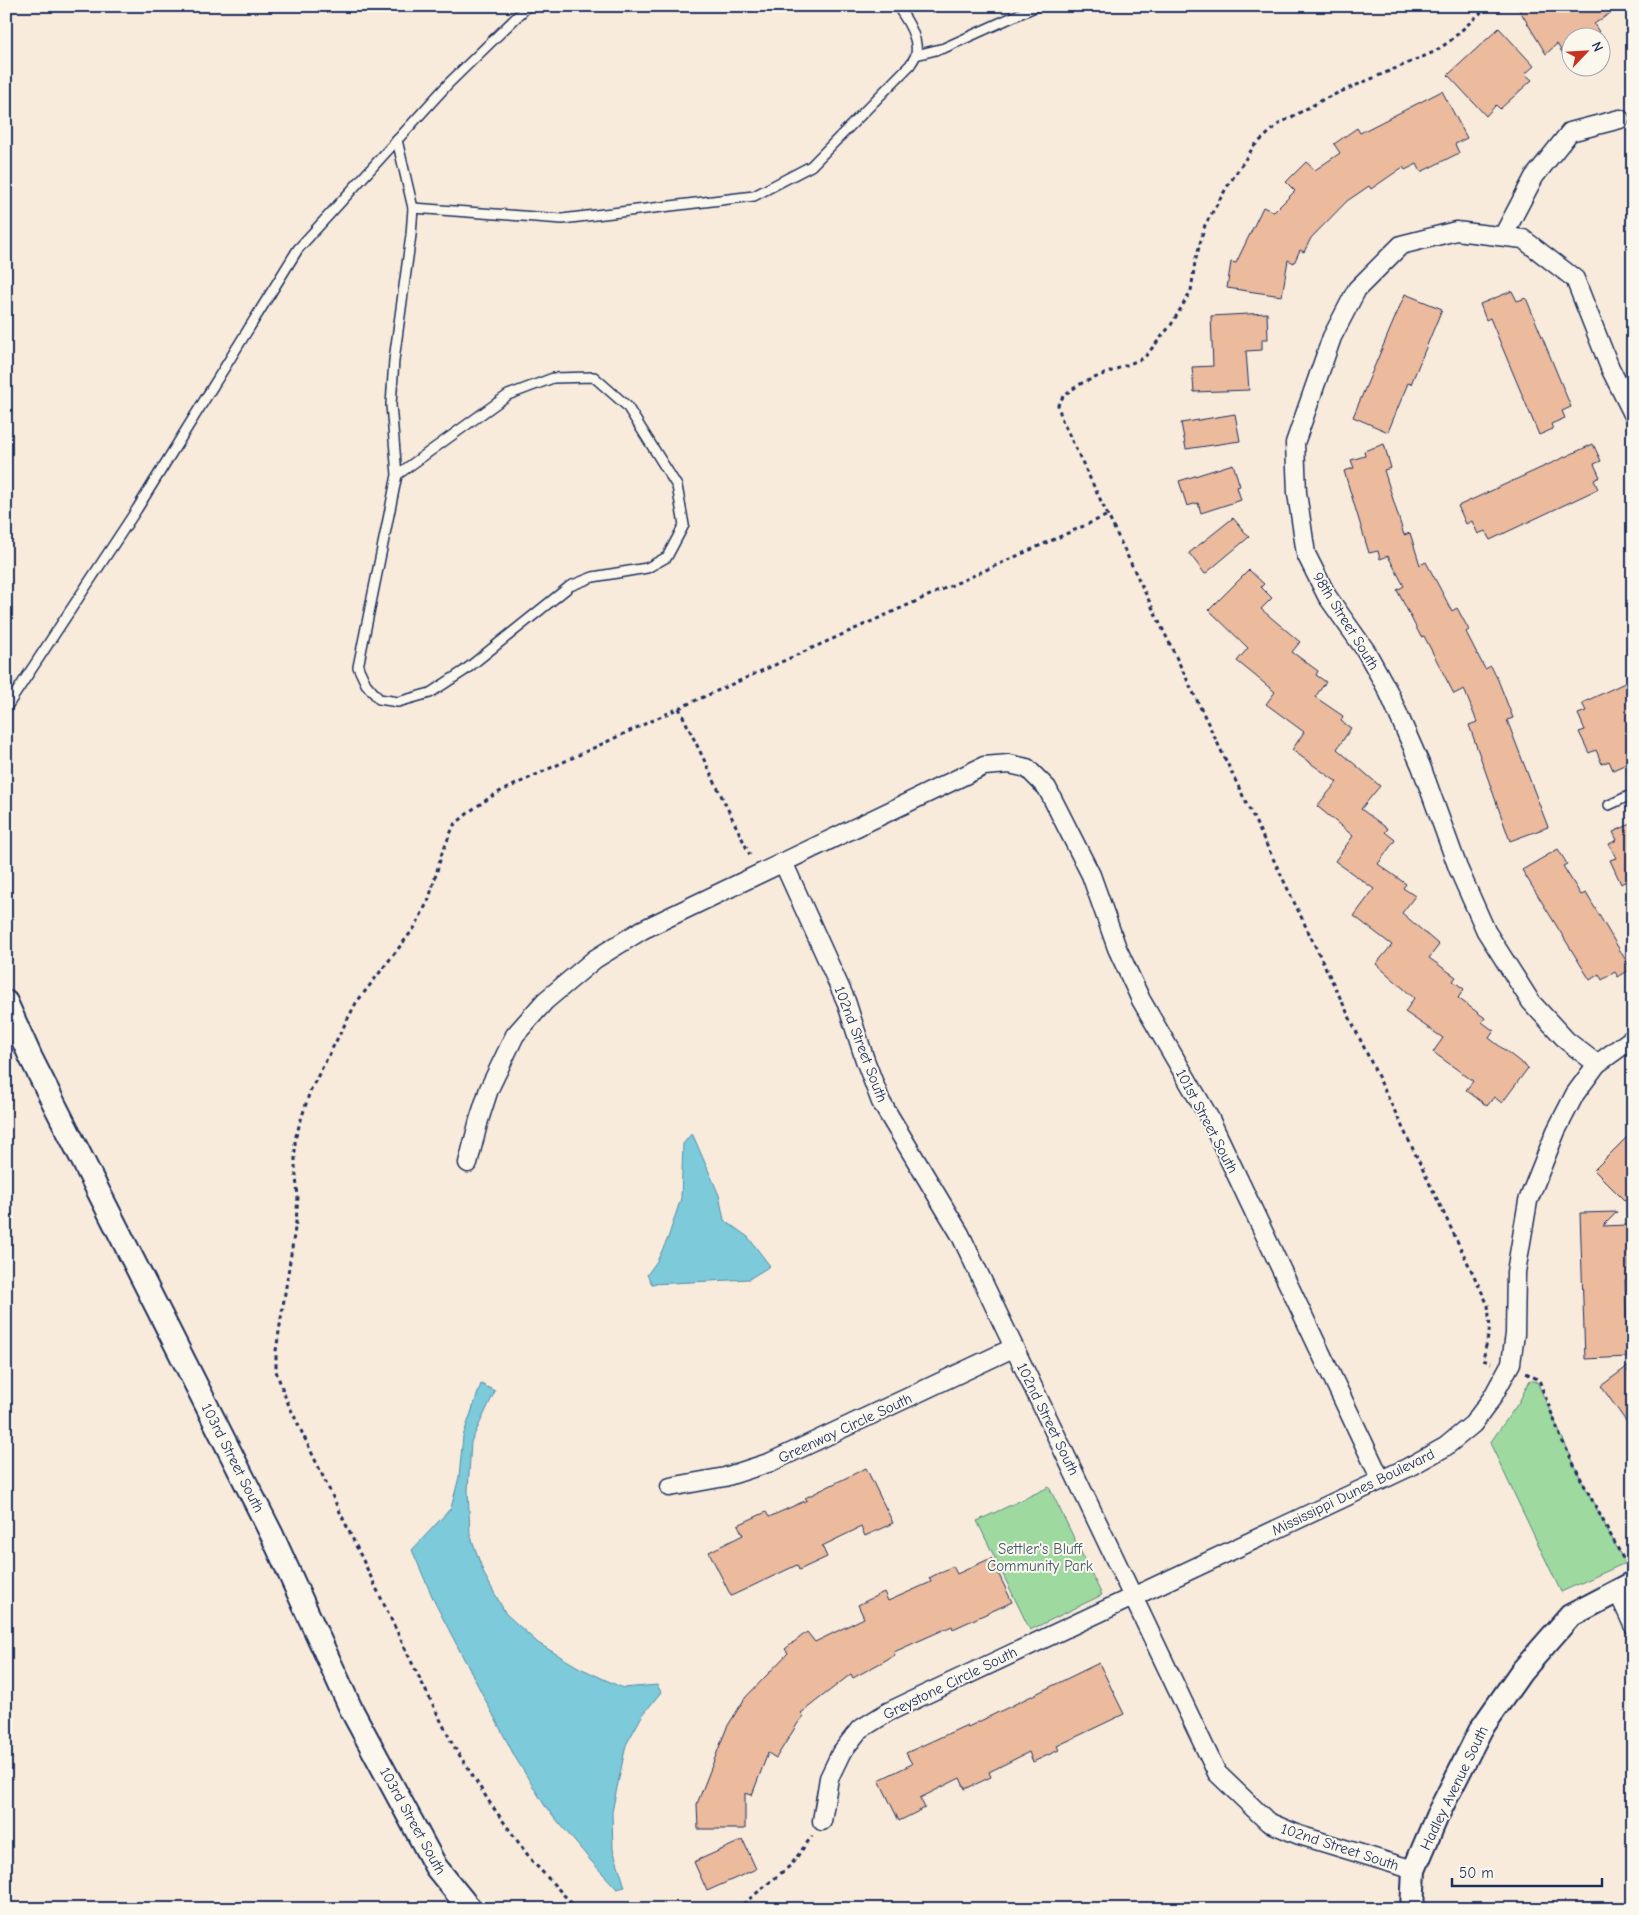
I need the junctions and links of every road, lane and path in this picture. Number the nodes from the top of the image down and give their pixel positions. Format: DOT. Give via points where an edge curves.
graph roads {
  1 [pos="528,6"];
  2 [pos="897,6"];
  3 [pos="1037,6"];
  4 [pos="1488,6"];
  5 [pos="916,55"];
  6 [pos="1620,119"];
  7 [pos="398,140"];
  8 [pos="413,208"];
  9 [pos="1503,236"];
  10 [pos="1633,414"];
  11 [pos="397,475"];
  12 [pos="1108,516"];
  13 [pos="6,708"];
  14 [pos="679,708"];
  15 [pos="1633,794"];
  16 [pos="1609,805"];
  17 [pos="750,855"];
  18 [pos="783,862"];
  19 [pos="6,1002"];
  20 [pos="1633,1038"];
  21 [pos="1597,1064"];
  22 [pos="468,1163"];
  23 [pos="1014,1348"];
  24 [pos="1507,1369"];
  25 [pos="1381,1480"];
  26 [pos="670,1488"];
  27 [pos="1619,1550"];
  28 [pos="1625,1586"];
  29 [pos="1134,1596"];
  30 [pos="1633,1625"];
  31 [pos="822,1821"];
  32 [pos="1414,1870"];
  33 [pos="470,1909"];
  34 [pos="577,1909"];
  35 [pos="737,1909"];
  36 [pos="1412,1909"];
  1 -- 7 [label="lane"];
  2 -- 5 [label="lane" via="916,41"];
  3 -- 5 [label="lane" via="944,48"];
  4 -- 12 [label="path" via="1434,52 1324,99 1279,124 1254,146 1206,226 1195,262 1191,291 1171,325 1144,358 1082,383 1064,395 1058,405 1062,420"];
  5 -- 8 [label="lane" via="810,166 754,196 562,219"];
  6 -- 9 [label="street" via="1570,132 1534,177"];
  7 -- 8 [label="lane"];
  7 -- 13 [label="lane" via="298,249 137,509"];
  8 -- 11 [label="lane" via="394,360 392,396"];
  9 -- 10 [label="street, 98th Street South" via="1523,239 1575,279 1610,368"];
  9 -- 21 [label="street, 98th Street South" via="1456,231 1400,246 1357,289 1332,337 1294,443 1297,493 1306,554 1327,596 1366,651 1388,691 1486,931 1531,1002 1567,1040"];
  11 -- 11 [label="lane" via="358,667 366,684 379,699 398,702 430,693 464,671 570,586 593,577 647,568 668,557 684,525 677,486 627,406 594,377 553,378 508,395"];
  12 -- 14 [label="path"];
  12 -- 24 [label="path" via="1488,1305 1490,1327 1483,1360"];
  14 -- 17 [label="path"];
  14 -- 34 [label="path" via="495,794 454,825 429,899 415,927 356,1003 310,1092 295,1139 296,1222 276,1351 276,1371 286,1399 453,1745 532,1862"];
  15 -- 16 [label="lane"];
  18 -- 22 [label="street" via="642,930 595,959 545,1001 515,1035 489,1089"];
  18 -- 23 [label="street, 102nd Street South" via="846,1001 881,1102 960,1234"];
  18 -- 25 [label="street, 101st Street South" via="984,766 1010,764 1027,768 1047,788 1091,875 1117,948 1141,1000 1210,1119"];
  19 -- 33 [label="street, 103rd Street South" via="272,1535 352,1709 436,1867"];
  20 -- 21 [label="street, Mississippi Dunes Boulevard"];
  21 -- 24 [label="street, Mississippi Dunes Boulevard" via="1574,1094 1528,1201 1516,1272 1515,1334 1511,1363"];
  23 -- 26 [label="street, Greenway Circle South" via="771,1462 725,1478"];
  23 -- 29 [label="street, 102nd Street South"];
  24 -- 25 [label="street, Mississippi Dunes Boulevard" via="1473,1424 1445,1447"];
  24 -- 27 [label="path" via="1539,1380 1580,1480"];
  25 -- 29 [label="street, Mississippi Dunes Boulevard"];
  28 -- 30 [label="street"];
  28 -- 32 [label="street, Hadley Avenue South" via="1570,1616 1521,1672 1481,1729"];
  29 -- 31 [label="street, Greystone Circle South" via="888,1712 859,1730 841,1752 829,1778"];
  29 -- 32 [label="street, 102nd Street South" via="1217,1773 1268,1822 1299,1835"];
  31 -- 35 [label="path" via="791,1865"];
  32 -- 36 [label="street, Hadley Avenue South"];
}
